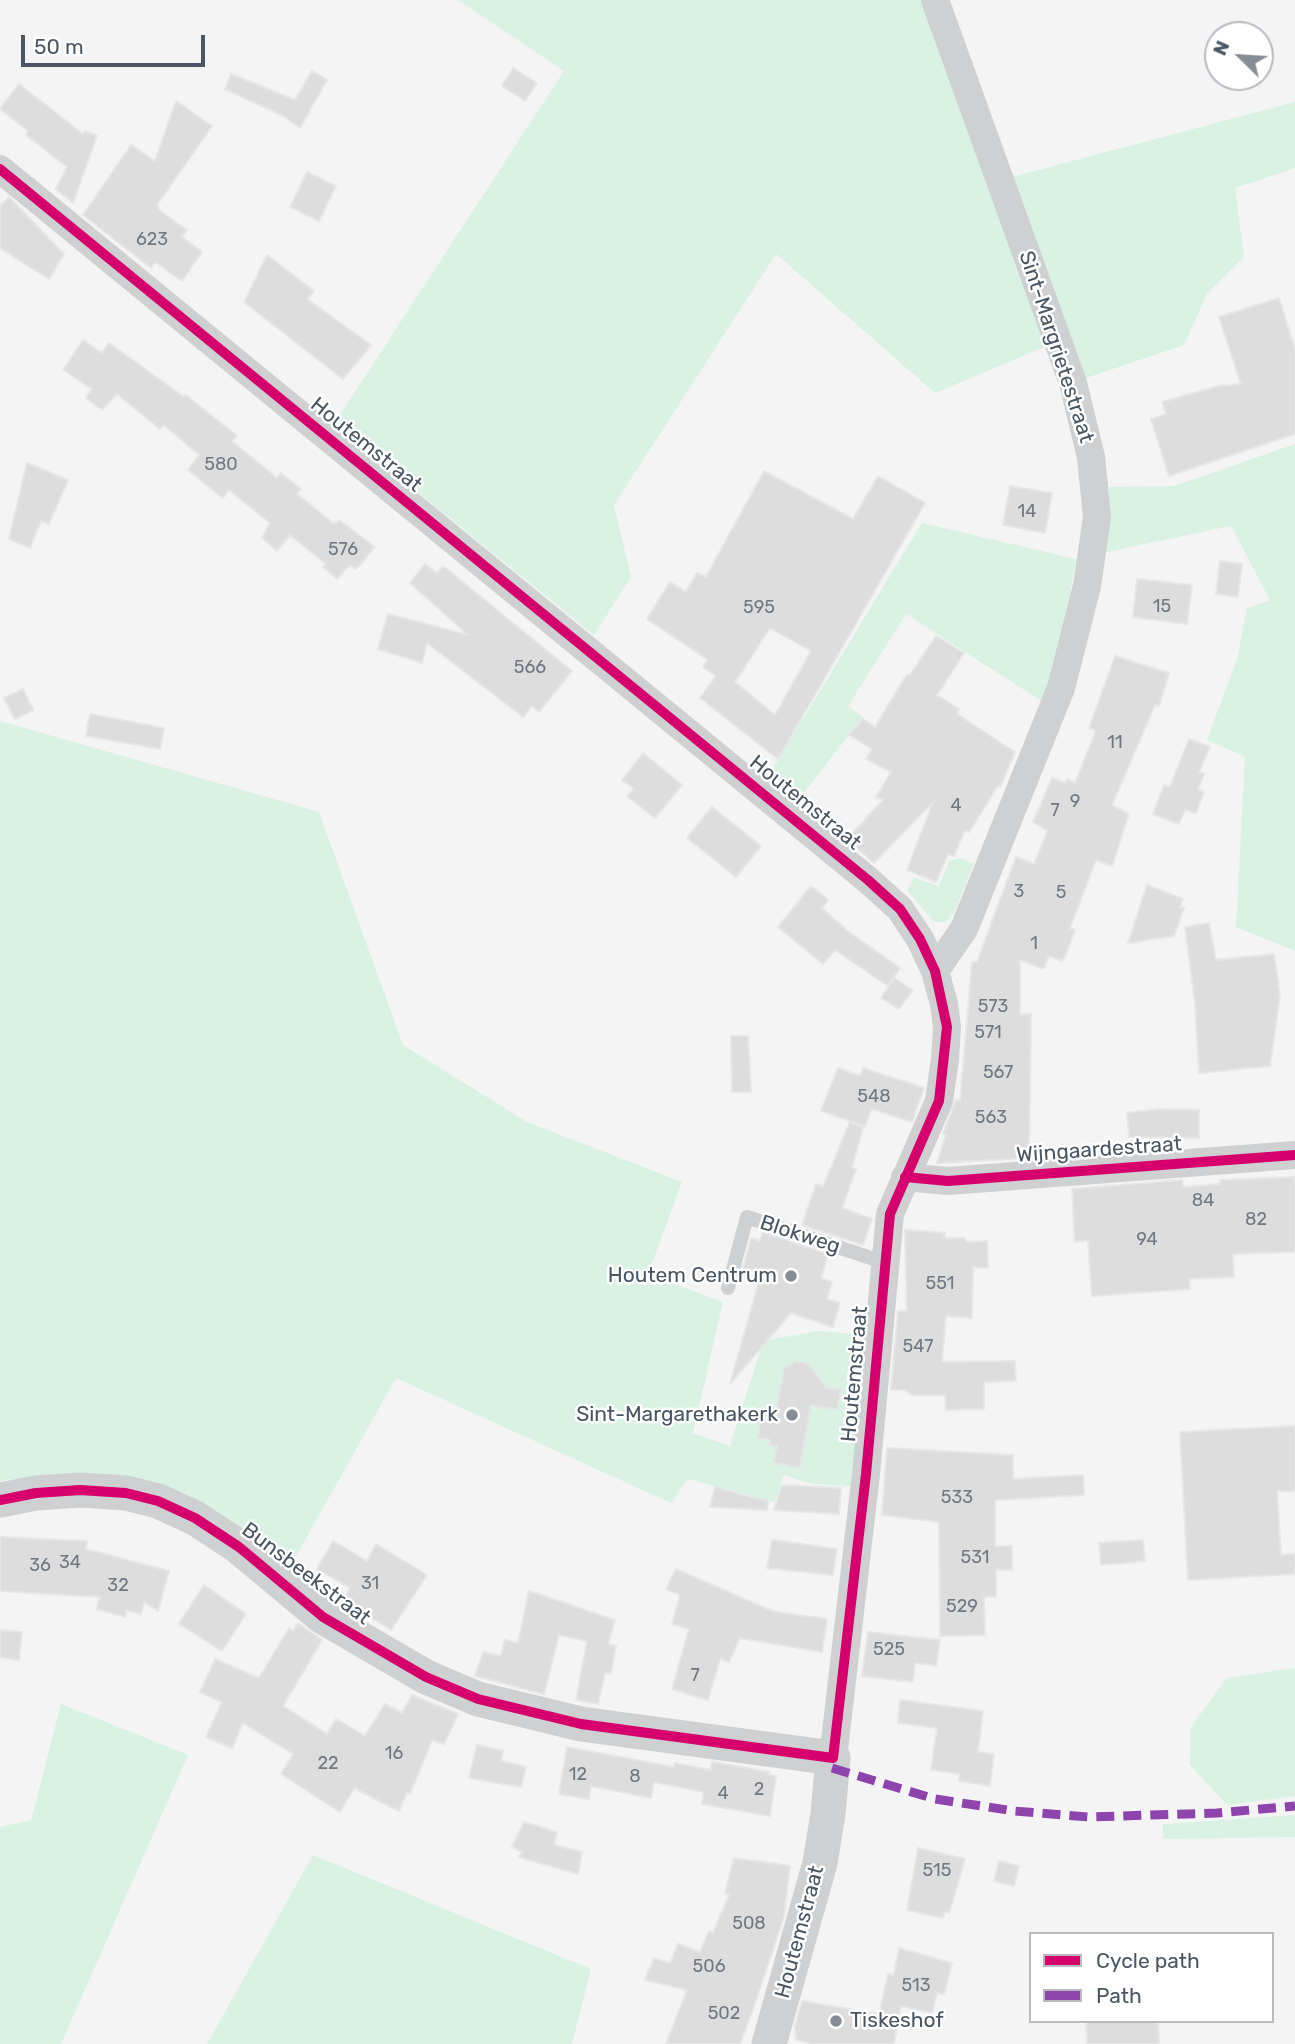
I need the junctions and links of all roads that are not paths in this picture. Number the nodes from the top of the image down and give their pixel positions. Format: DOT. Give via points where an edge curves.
graph roads {
  1 [pos="935,0"];
  2 [pos="0,169"];
  3 [pos="935,971"];
  4 [pos="1295,1155"];
  5 [pos="905,1177"];
  6 [pos="883,1262"];
  7 [pos="728,1288"];
  8 [pos="0,1500"];
  9 [pos="833,1758"];
  10 [pos="769,2044"];
  1 -- 3 [label="street, Sint-Margrietestraat" via="1073,383 1091,457 1097,517 1087,586 1061,688 964,929"];
  2 -- 3 [label="street, Houtemstraat" via="868,880 900,909"];
  3 -- 5 [label="street, Houtemstraat" via="947,1027 939,1101"];
  4 -- 5 [label="street, Wijngaardestraat" via="947,1181"];
  5 -- 6 [label="street, Houtemstraat" via="890,1214"];
  6 -- 7 [label="lane, Blokweg" via="747,1217"];
  6 -- 9 [label="street, Houtemstraat" via="866,1474"];
  8 -- 9 [label="street, Bunsbeekstraat" via="80,1490 125,1493 158,1502 195,1518 239,1546 323,1617 426,1677 478,1699 581,1724"];
  9 -- 10 [label="street, Houtemstraat" via="820,1863"];
}
